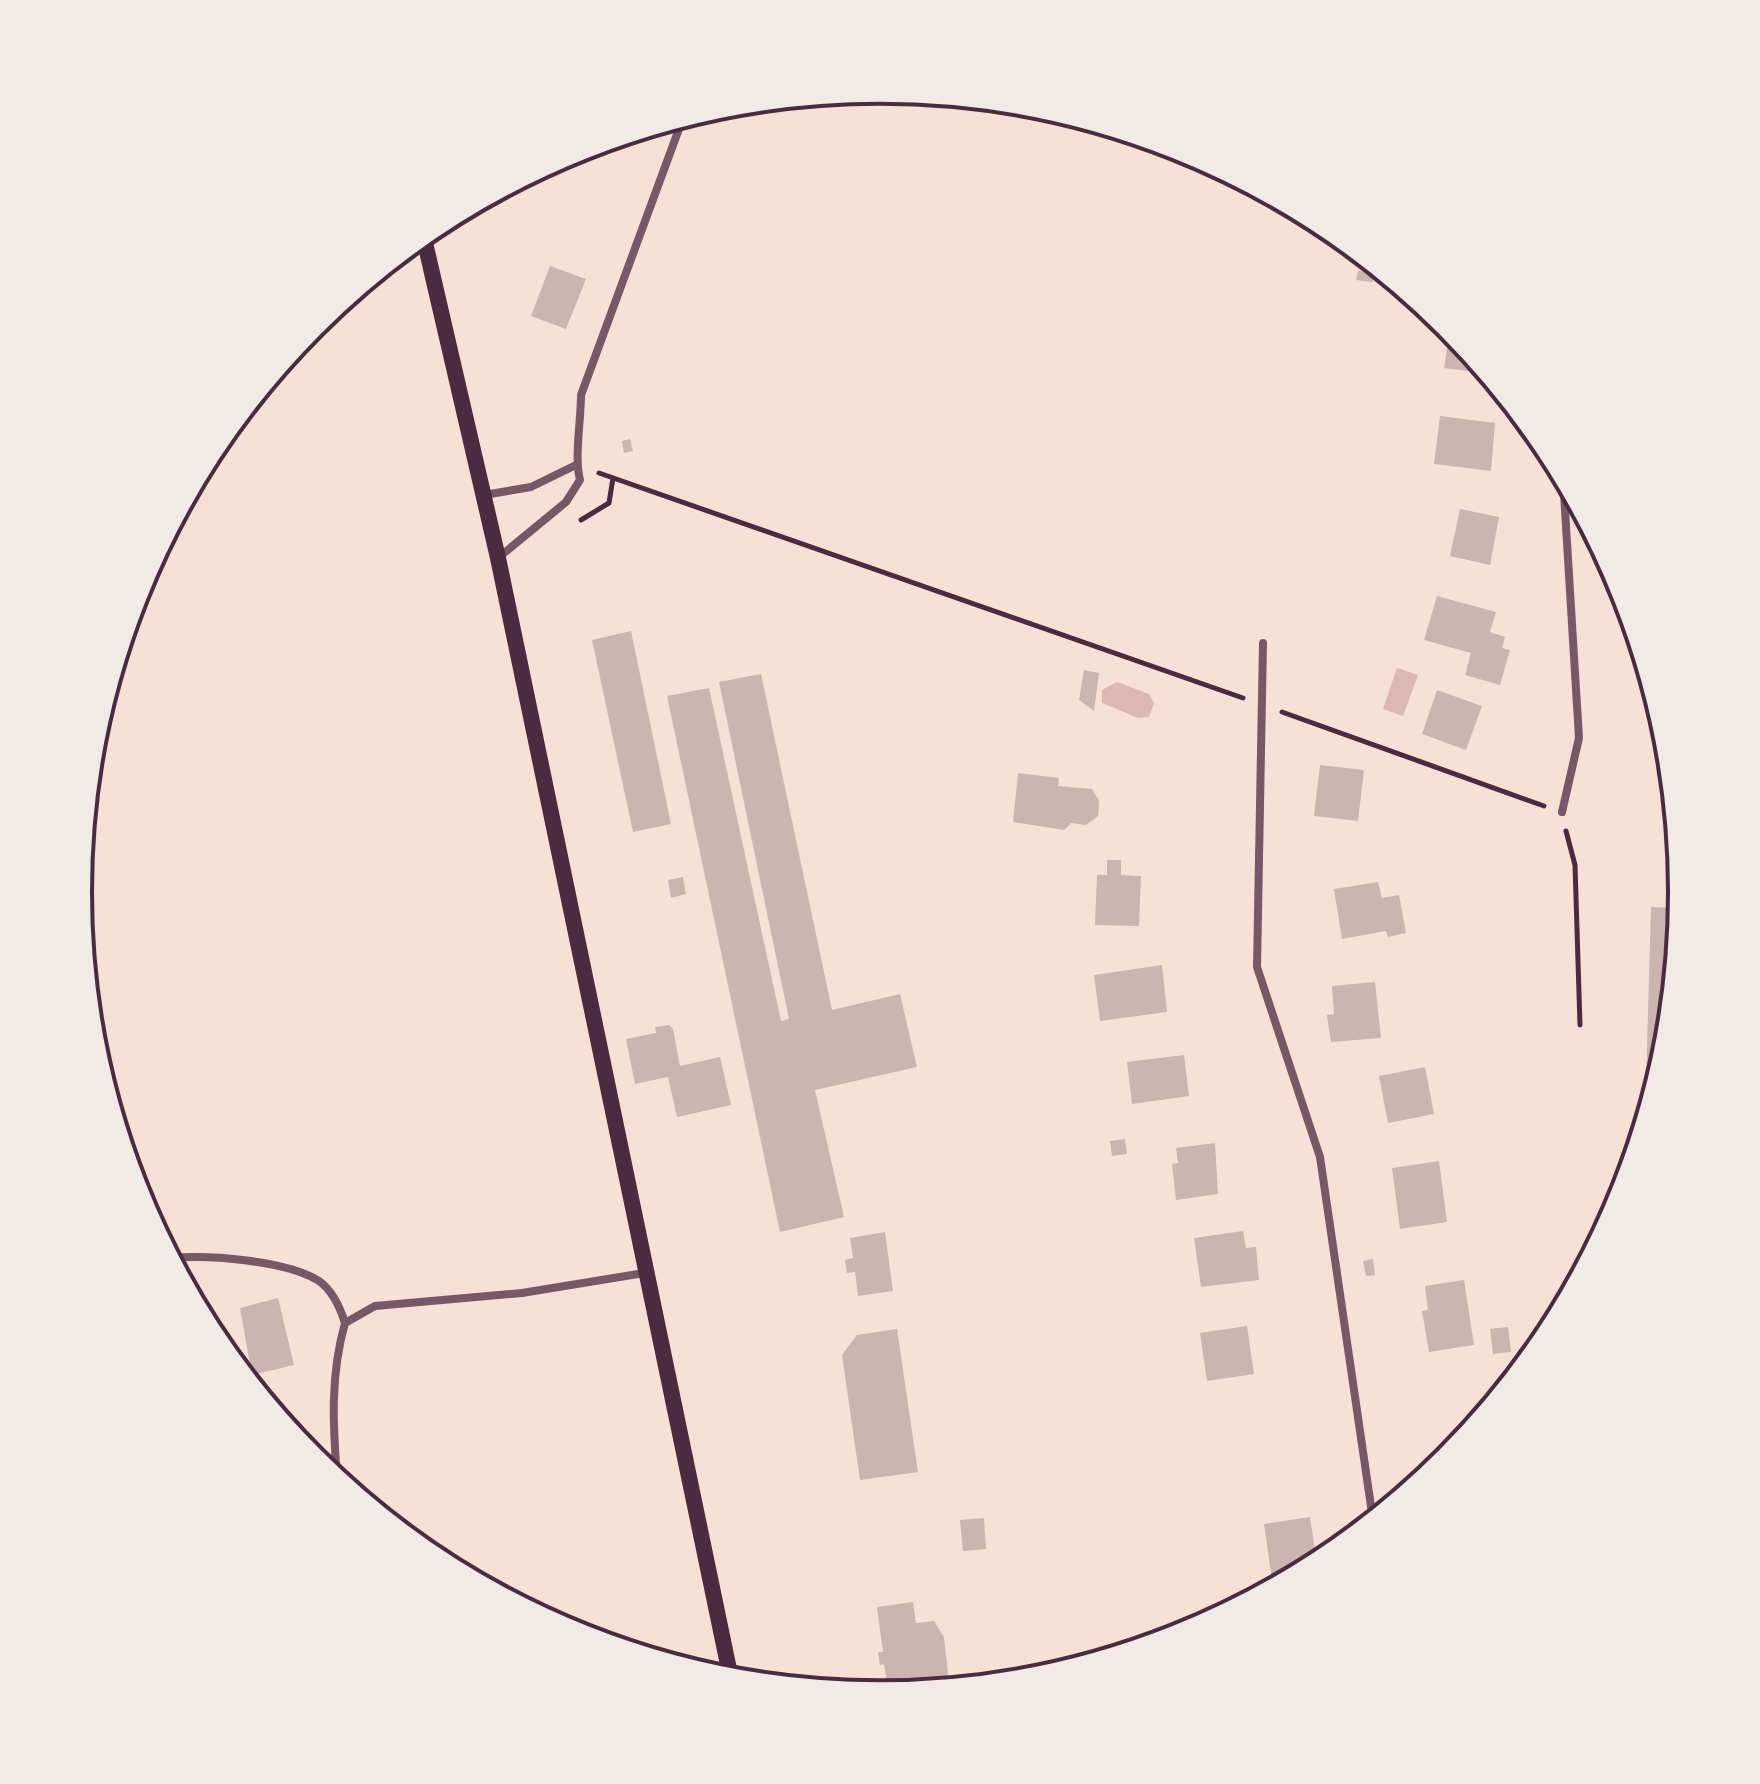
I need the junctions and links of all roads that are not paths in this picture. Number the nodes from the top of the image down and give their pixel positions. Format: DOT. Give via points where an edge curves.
graph roads {
  1 [pos="678,130"];
  2 [pos="426,248"];
  3 [pos="576,465"];
  4 [pos="484,495"];
  5 [pos="1565,503"];
  6 [pos="498,558"];
  7 [pos="1263,643"];
  8 [pos="1562,812"];
  9 [pos="182,1258"];
  10 [pos="644,1273"];
  11 [pos="345,1323"];
  12 [pos="336,1461"];
  13 [pos="1371,1508"];
  14 [pos="728,1665"];
  1 -- 3 [label="street" via="581,395"];
  2 -- 4 [label="main road"];
  3 -- 4 [label="street" via="531,487"];
  3 -- 6 [label="street" via="580,480 566,502"];
  4 -- 6 [label="main road"];
  5 -- 8 [label="street" via="1579,738"];
  6 -- 10 [label="main road"];
  7 -- 13 [label="street" via="1257,967 1320,1157"];
  9 -- 11 [label="street" via="237,1258 305,1275 328,1290"];
  10 -- 11 [label="street" via="522,1293 375,1306"];
  10 -- 14 [label="main road"];
  11 -- 12 [label="street" via="334,1362"];
}
